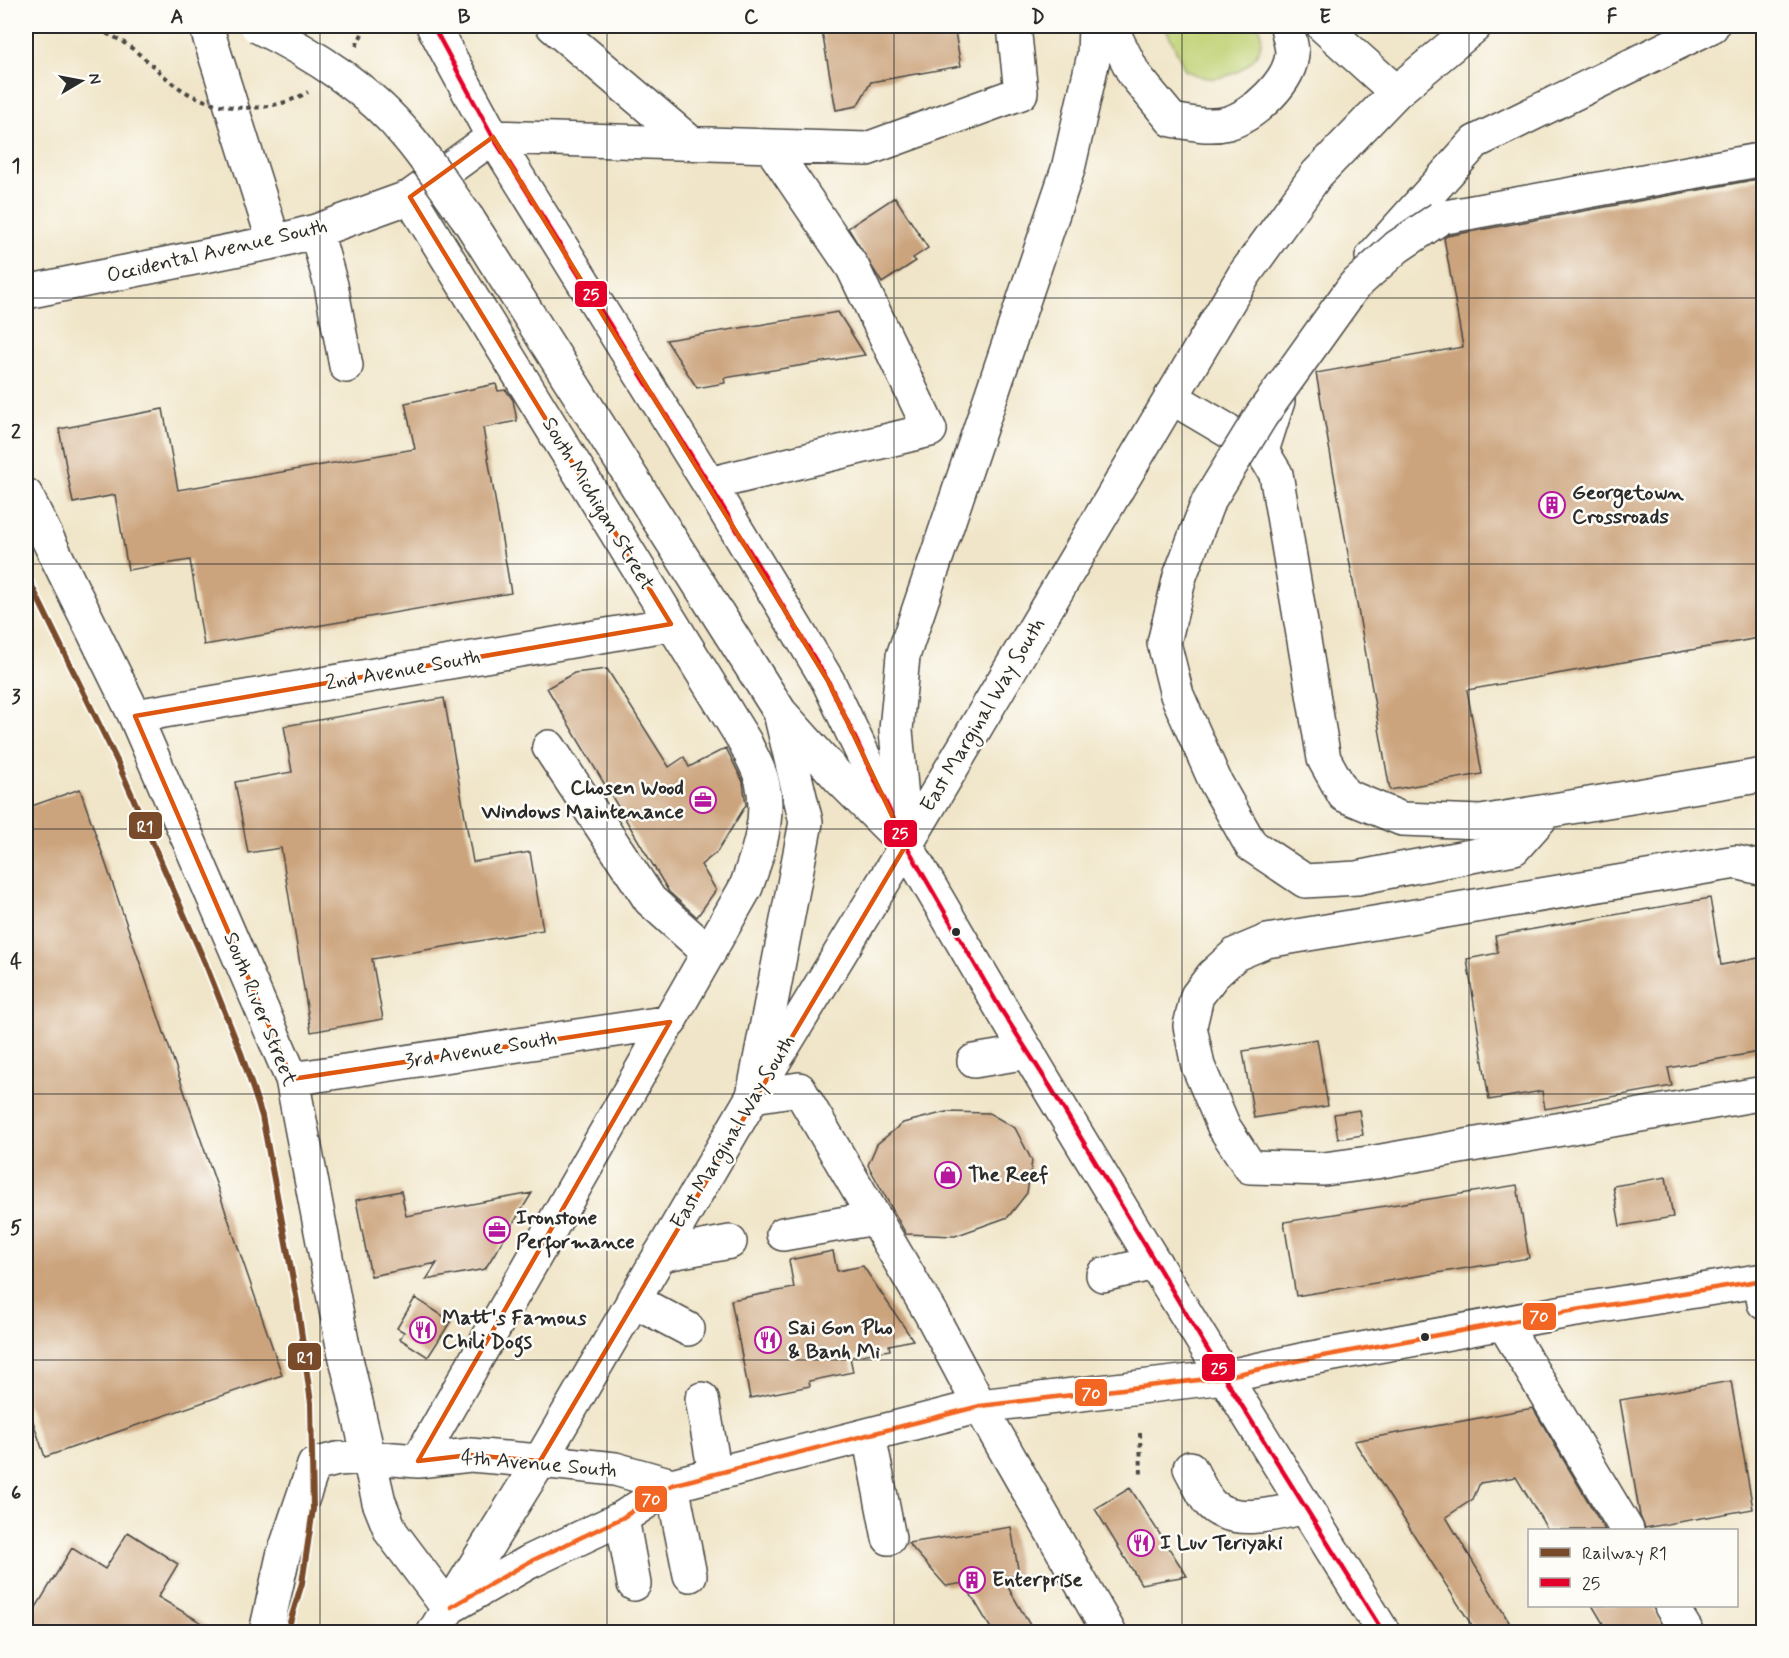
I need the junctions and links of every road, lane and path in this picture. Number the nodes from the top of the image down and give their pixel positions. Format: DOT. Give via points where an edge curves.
graph roads {
  1 [pos="206,26"];
  2 [pos="257,26"];
  3 [pos="366,26"];
  4 [pos="433,26"];
  5 [pos="553,26"];
  6 [pos="1014,26"];
  7 [pos="1095,26"];
  8 [pos="1110,26"];
  9 [pos="1287,26"];
  10 [pos="1323,26"];
  11 [pos="1475,26"];
  12 [pos="1712,26"];
  13 [pos="26,27"];
  14 [pos="354,52"];
  15 [pos="314,88"];
  16 [pos="1396,92"];
  17 [pos="493,137"];
  18 [pos="691,143"];
  19 [pos="770,146"];
  20 [pos="1764,159"];
  21 [pos="410,197"];
  22 [pos="316,231"];
  23 [pos="274,242"];
  24 [pos="26,292"];
  25 [pos="346,366"];
  26 [pos="1171,397"];
  27 [pos="1262,451"];
  28 [pos="709,483"];
  29 [pos="26,495"];
  30 [pos="671,624"];
  31 [pos="780,712"];
  32 [pos="135,716"];
  33 [pos="549,747"];
  34 [pos="1764,775"];
  35 [pos="1547,811"];
  36 [pos="906,845"];
  37 [pos="1764,869"];
  38 [pos="709,953"];
  39 [pos="670,1022"];
  40 [pos="1028,1052"];
  41 [pos="974,1061"];
  42 [pos="292,1079"];
  43 [pos="1764,1093"];
  44 [pos="753,1096"];
  45 [pos="875,1218"];
  46 [pos="783,1234"];
  47 [pos="730,1242"];
  48 [pos="660,1256"];
  49 [pos="1155,1263"];
  50 [pos="1103,1275"];
  51 [pos="1762,1288"];
  52 [pos="633,1300"];
  53 [pos="1504,1324"];
  54 [pos="688,1329"];
  55 [pos="1224,1377"];
  56 [pos="702,1399"];
  57 [pos="980,1406"];
  58 [pos="1140,1432"];
  59 [pos="869,1435"];
  60 [pos="368,1457"];
  61 [pos="417,1461"];
  62 [pos="540,1461"];
  63 [pos="1190,1468"];
  64 [pos="715,1474"];
  65 [pos="1141,1477"];
  66 [pos="672,1485"];
  67 [pos="1305,1507"];
  68 [pos="622,1518"];
  69 [pos="1625,1529"];
  70 [pos="889,1538"];
  71 [pos="690,1575"];
  72 [pos="634,1584"];
  73 [pos="1672,1607"];
  74 [pos="441,1620"];
  75 [pos="266,1632"];
  76 [pos="1109,1632"];
  77 [pos="1383,1632"];
  78 [pos="1687,1632"];
  1 -- 23 [label="main road"];
  2 -- 31 [label="main road, bridge" via="332,68 408,136 468,219"];
  3 -- 14 [label="path, bridge"];
  4 -- 17 [label="main road"];
  5 -- 18 [label="main road"];
  6 -- 19 [label="main road" via="1021,93 867,149"];
  7 -- 36 [label="main road" via="1094,55 1068,169 903,656 896,730"];
  8 -- 9 [label="main road" via="1134,74 1172,120 1205,126 1230,123 1259,106 1283,80 1292,54"];
  10 -- 16 [label="main road"];
  11 -- 16 [label="main road, East Marginal Way South"];
  12 -- 27 [label="main road" via="1475,142 1302,337"];
  13 -- 15 [label="path, bridge" via="83,29 109,35 129,46 182,89 228,107 249,109 277,104"];
  16 -- 26 [label="main road, East Marginal Way South" via="1317,174 1244,275"];
  17 -- 18 [label="main road"];
  17 -- 21 [label="main road, Occidental Avenue South"];
  17 -- 28 [label="main road"];
  18 -- 19 [label="main road"];
  19 -- 28 [label="main road" via="853,268 930,430"];
  20 -- 35 [label="main road, bridge" via="1440,218 1397,247 1354,286 1261,416 1208,502 1180,576 1164,643 1177,695 1216,783 1251,844 1305,881 1357,878 1514,848"];
  21 -- 22 [label="main road, Occidental Avenue South"];
  21 -- 30 [label="main road, South Michigan Street"];
  22 -- 23 [label="main road, Occidental Avenue South"];
  22 -- 25 [label="main road"];
  23 -- 24 [label="main road, Occidental Avenue South"];
  26 -- 27 [label="main road"];
  26 -- 36 [label="main road, East Marginal Way South"];
  27 -- 35 [label="main road" via="1276,474 1324,759 1344,795 1402,819 1481,822"];
  28 -- 36 [label="main road" via="828,681"];
  29 -- 32 [label="main road, South River Street"];
  30 -- 32 [label="main road, 2nd Avenue South"];
  30 -- 38 [label="main road, South Michigan Street" via="745,742 762,781 764,818 760,848 746,887"];
  31 -- 36 [label="main road"];
  31 -- 44 [label="main road" via="806,822"];
  32 -- 42 [label="main road, South River Street"];
  33 -- 38 [label="main road" via="650,900"];
  34 -- 35 [label="main road"];
  36 -- 40 [label="main road"];
  36 -- 44 [label="main road, East Marginal Way South"];
  37 -- 43 [label="main road" via="1736,862 1267,941 1236,954 1213,975 1197,996 1190,1026 1198,1066 1224,1127 1250,1167 1324,1169 1376,1162"];
  38 -- 39 [label="main road"];
  39 -- 42 [label="main road, 3rd Avenue South"];
  39 -- 61 [label="main road"];
  40 -- 41 [label="main road"];
  40 -- 49 [label="main road"];
  42 -- 60 [label="main road, South River Street"];
  44 -- 45 [label="main road" via="799,1089"];
  44 -- 48 [label="main road, East Marginal Way South"];
  45 -- 46 [label="main road"];
  45 -- 57 [label="main road"];
  47 -- 48 [label="main road"];
  48 -- 52 [label="main road, East Marginal Way South"];
  49 -- 50 [label="main road"];
  49 -- 55 [label="main road"];
  51 -- 53 [label="main road"];
  52 -- 54 [label="main road"];
  52 -- 62 [label="main road, East Marginal Way South"];
  53 -- 55 [label="main road"];
  53 -- 69 [label="main road"];
  55 -- 57 [label="main road"];
  55 -- 67 [label="main road"];
  56 -- 64 [label="main road"];
  57 -- 59 [label="main road"];
  57 -- 76 [label="main road"];
  58 -- 65 [label="path"];
  59 -- 64 [label="main road"];
  59 -- 70 [label="main road"];
  60 -- 61 [label="main road, 4th Avenue South"];
  60 -- 74 [label="main road, South River Street" via="391,1532"];
  60 -- 75 [label="main road, 4th Avenue South" via="314,1465 283,1556"];
  61 -- 62 [label="main road, 4th Avenue South" via="470,1455"];
  62 -- 66 [label="main road, 4th Avenue South" via="615,1469"];
  62 -- 74 [label="main road, East Marginal Way South"];
  63 -- 67 [label="main road" via="1208,1501 1220,1512 1258,1518"];
  64 -- 66 [label="main road"];
  66 -- 68 [label="main road"];
  66 -- 71 [label="main road"];
  67 -- 77 [label="main road"];
  68 -- 72 [label="main road"];
  68 -- 74 [label="main road" via="529,1562"];
  73 -- 78 [label="main road"];
}
